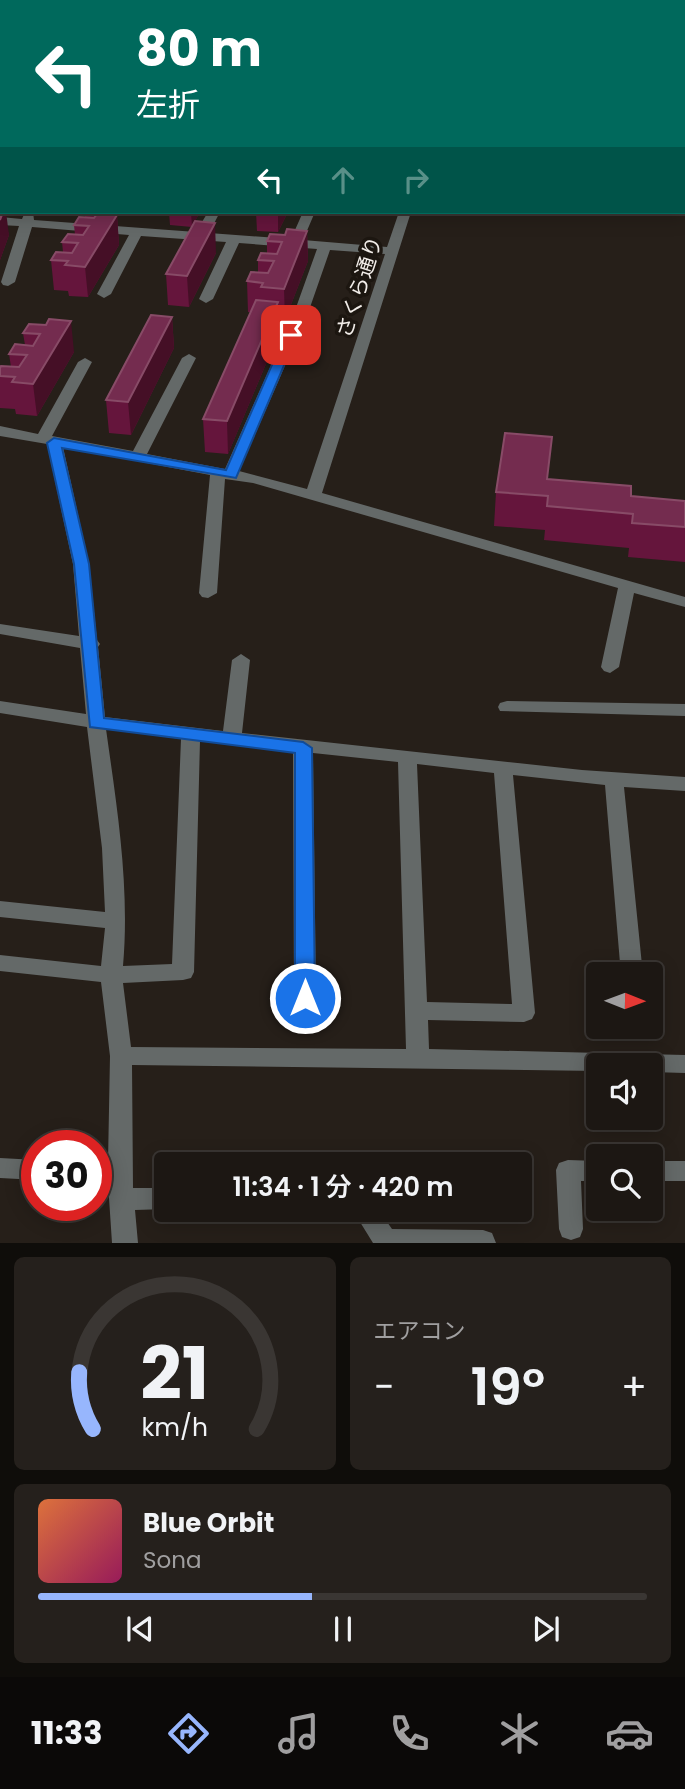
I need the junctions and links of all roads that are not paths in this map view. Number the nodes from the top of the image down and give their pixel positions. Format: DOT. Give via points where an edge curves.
graph roads {
  1 [pos="120,214"];
  2 [pos="213,214"];
  3 [pos="308,214"];
  4 [pos="404,214"];
  5 [pos="28,217"];
  6 [pos="0,221"];
  7 [pos="109,230"];
  8 [pos="138,232"];
  9 [pos="200,237"];
  10 [pos="234,239"];
  11 [pos="296,244"];
  12 [pos="325,246"];
  13 [pos="393,251"];
  14 [pos="8,282"];
  15 [pos="104,294"];
  16 [pos="206,299"];
  17 [pos="300,316"];
  18 [pos="291,335"];
  19 [pos="189,358"];
  20 [pos="85,362"];
  21 [pos="0,431"];
  22 [pos="48,441"];
  23 [pos="137,458"];
  24 [pos="224,474"];
  25 [pos="313,495"];
  26 [pos="627,585"];
  27 [pos="208,593"];
  28 [pos="685,602"];
  29 [pos="0,629"];
  30 [pos="91,644"];
  31 [pos="241,660"];
  32 [pos="610,667"];
  33 [pos="507,707"];
  34 [pos="685,710"];
  35 [pos="1,712"];
  36 [pos="96,723"];
  37 [pos="191,734"];
  38 [pos="232,739"];
  39 [pos="303,748"];
  40 [pos="407,757"];
  41 [pos="503,767"];
  42 [pos="614,781"];
  43 [pos="685,784"];
  44 [pos="0,909"];
  45 [pos="117,921"];
  46 [pos="0,962"];
  47 [pos="631,962"];
  48 [pos="111,975"];
  49 [pos="305,998"];
  50 [pos="416,1011"];
  51 [pos="121,1056"];
  52 [pos="418,1058"];
  53 [pos="685,1064"];
  54 [pos="112,1137"];
  55 [pos="0,1168"];
  56 [pos="21,1169"];
  57 [pos="586,1171"];
  58 [pos="663,1171"];
  59 [pos="685,1171"];
  60 [pos="112,1180"];
  61 [pos="124,1199"];
  62 [pos="154,1199"];
  63 [pos="373,1222"];
  64 [pos="571,1229"];
  65 [pos="125,1243"];
  66 [pos="483,1243"];
  1 -- 7 [label="street"];
  2 -- 9 [label="street"];
  3 -- 11 [label="street"];
  4 -- 13 [label="street, さくら通り"];
  5 -- 6 [label="street"];
  5 -- 7 [label="street"];
  5 -- 14 [label="street"];
  7 -- 8 [label="street"];
  8 -- 9 [label="street"];
  8 -- 15 [label="street"];
  9 -- 10 [label="street"];
  10 -- 11 [label="street"];
  10 -- 16 [label="street"];
  11 -- 12 [label="street"];
  12 -- 13 [label="street"];
  12 -- 17 [label="street"];
  13 -- 25 [label="street, さくら通り"];
  18 -- 24 [label="street"];
  19 -- 23 [label="street"];
  20 -- 22 [label="street"];
  21 -- 22 [label="street"];
  22 -- 23 [label="street"];
  22 -- 30 [label="street" via="81,564"];
  23 -- 24 [label="street"];
  24 -- 25 [label="street"];
  24 -- 27 [label="street"];
  25 -- 26 [label="street"];
  26 -- 28 [label="street"];
  26 -- 32 [label="street"];
  29 -- 30 [label="street"];
  30 -- 36 [label="street"];
  31 -- 38 [label="street"];
  33 -- 34 [label="street"];
  35 -- 36 [label="street"];
  36 -- 37 [label="street"];
  36 -- 45 [label="street"];
  37 -- 38 [label="street"];
  37 -- 48 [label="street" via="183,972"];
  38 -- 39 [label="street"];
  39 -- 40 [label="street"];
  39 -- 49 [label="street"];
  40 -- 41 [label="street"];
  40 -- 50 [label="street"];
  41 -- 42 [label="street"];
  41 -- 50 [label="street" via="524,1013"];
  42 -- 43 [label="street"];
  42 -- 47 [label="street"];
  44 -- 45 [label="street"];
  45 -- 48 [label="street"];
  46 -- 48 [label="street"];
  48 -- 51 [label="street"];
  50 -- 52 [label="street"];
  51 -- 52 [label="street"];
  51 -- 54 [label="street"];
  52 -- 53 [label="street"];
  55 -- 56 [label="street"];
  57 -- 64 [label="street" via="568,1171"];
  58 -- 59 [label="street"];
  60 -- 61 [label="street"];
  61 -- 62 [label="street"];
  61 -- 65 [label="street"];
  63 -- 66 [label="street" via="385,1240"];
}
